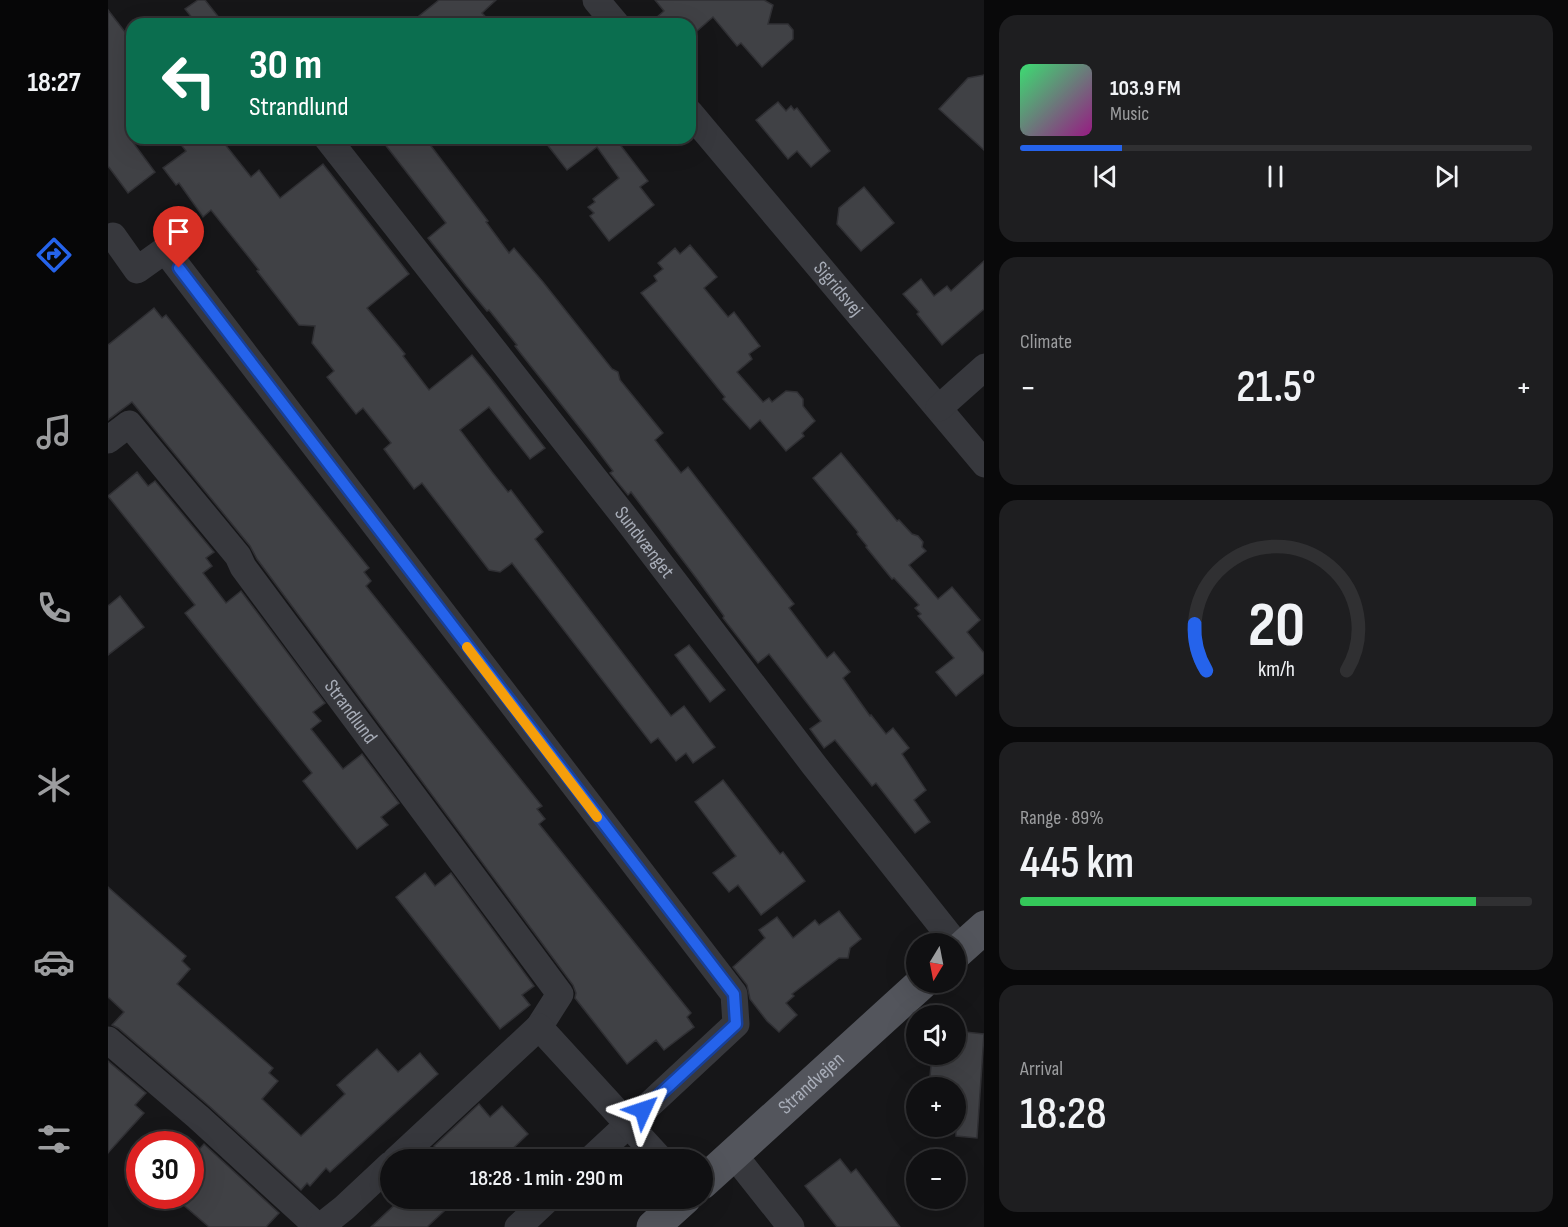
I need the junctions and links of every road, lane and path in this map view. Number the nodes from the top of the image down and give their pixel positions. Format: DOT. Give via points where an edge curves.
graph roads {
  1 [pos="596,0"];
  2 [pos="611,18"];
  3 [pos="696,120"];
  4 [pos="332,144"];
  5 [pos="113,236"];
  6 [pos="984,366"];
  7 [pos="939,408"];
  8 [pos="108,440"];
  9 [pos="984,464"];
  10 [pos="984,927"];
  11 [pos="944,933"];
  12 [pos="966,944"];
  13 [pos="911,993"];
  14 [pos="539,1027"];
  15 [pos="108,1040"];
  16 [pos="628,1124"];
  17 [pos="408,1149"];
  18 [pos="602,1149"];
  19 [pos="651,1149"];
  20 [pos="734,1155"];
  21 [pos="713,1173"];
  22 [pos="380,1174"];
  23 [pos="537,1209"];
  24 [pos="673,1209"];
  25 [pos="319,1227"];
  26 [pos="518,1227"];
  27 [pos="653,1227"];
  28 [pos="791,1227"];
  1 -- 2 [label="street"];
  3 -- 7 [label="street, Sigridsvej"];
  4 -- 11 [label="street, Sundvænget"];
  5 -- 16 [label="street" via="137,270 165,250 734,994 736,1024"];
  6 -- 7 [label="street"];
  7 -- 9 [label="street, Sigridsvej"];
  8 -- 14 [label="street, Strandlund" via="129,424 238,556 560,994"];
  10 -- 12 [label="main road"];
  13 -- 20 [label="main road, Strandvejen"];
  14 -- 16 [label="street"];
  14 -- 17 [label="street, Strandlund"];
  15 -- 25 [label="street"];
  16 -- 18 [label="street"];
  16 -- 19 [label="street"];
  20 -- 21 [label="main road, Strandvejen"];
  20 -- 28 [label="street"];
  22 -- 25 [label="street"];
  23 -- 26 [label="street"];
  24 -- 27 [label="main road"];
}
